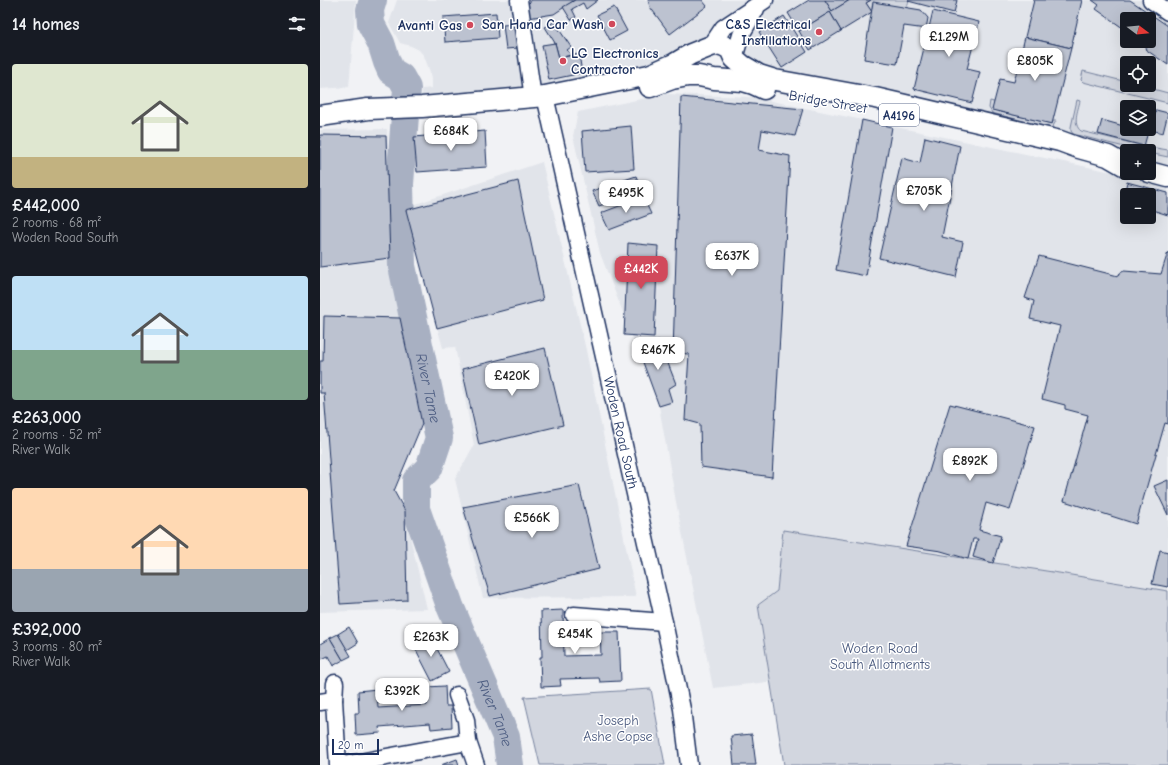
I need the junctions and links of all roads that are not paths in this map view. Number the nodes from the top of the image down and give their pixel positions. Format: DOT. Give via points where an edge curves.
graph roads {
  1 [pos="520,0"];
  2 [pos="1151,0"];
  3 [pos="762,2"];
  4 [pos="1168,12"];
  5 [pos="710,46"];
  6 [pos="734,58"];
  7 [pos="716,78"];
  8 [pos="543,101"];
  9 [pos="320,116"];
  10 [pos="371,116"];
  11 [pos="320,120"];
  12 [pos="1078,148"];
  13 [pos="1117,157"];
  14 [pos="1157,166"];
  15 [pos="1168,177"];
  16 [pos="574,616"];
  17 [pos="664,622"];
  18 [pos="335,684"];
  19 [pos="457,694"];
  20 [pos="327,701"];
  21 [pos="468,742"];
  22 [pos="338,765"];
  23 [pos="343,765"];
  24 [pos="476,765"];
  25 [pos="689,765"];
  1 -- 8 [label="street"];
  2 -- 4 [label="street"];
  3 -- 5 [label="street" via="723,28"];
  3 -- 6 [label="street" via="741,35"];
  5 -- 6 [label="main road, Bridge Street / A4196" via="720,44 730,50"];
  5 -- 7 [label="main road" via="703,53 700,63 703,71"];
  5 -- 8 [label="main road, A4196" via="649,75"];
  6 -- 7 [label="main road" via="733,70 727,76"];
  6 -- 12 [label="main road, Bridge Street / A4196" via="759,75 775,80 874,98 1060,141"];
  7 -- 8 [label="main road, Bridge Street / A4196" via="688,76 650,87"];
  7 -- 12 [label="main road, Bridge Street / A4196" via="743,81 774,92 928,120 1058,148"];
  8 -- 10 [label="main road, A4196"];
  8 -- 17 [label="street, Woden Road South"];
  9 -- 10 [label="main road, A4196"];
  10 -- 11 [label="main road, A4196" via="346,122"];
  12 -- 13 [label="main road, Bridge Street / A4196"];
  14 -- 15 [label="main road"];
  16 -- 17 [label="street"];
  17 -- 25 [label="street, Woden Road South" via="682,709"];
  18 -- 20 [label="street"];
  19 -- 21 [label="street" via="466,720"];
  20 -- 22 [label="street"];
  21 -- 23 [label="street"];
  21 -- 24 [label="street"];
}
